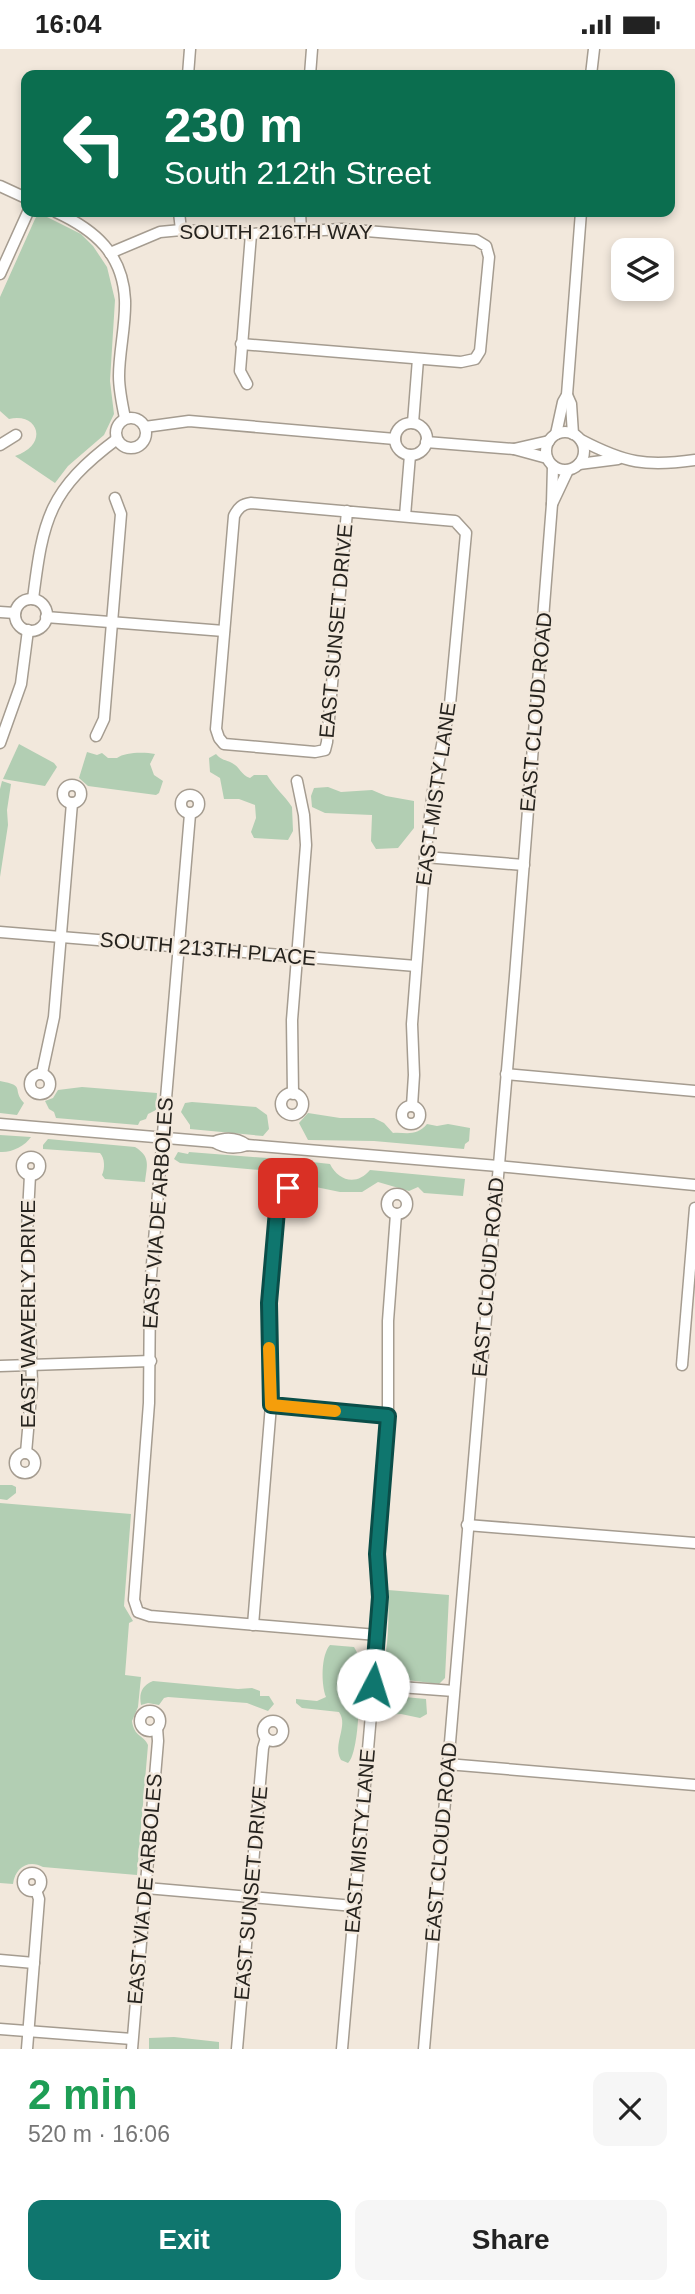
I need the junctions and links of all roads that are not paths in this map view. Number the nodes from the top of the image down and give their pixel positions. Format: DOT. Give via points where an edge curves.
graph roads {
  1 [pos="190,49"];
  2 [pos="312,49"];
  3 [pos="594,49"];
  4 [pos="188,70"];
  5 [pos="310,70"];
  6 [pos="592,70"];
  7 [pos="0,186"];
  8 [pos="21,196"];
  9 [pos="27,217"];
  10 [pos="66,217"];
  11 [pos="180,217"];
  12 [pos="300,217"];
  13 [pos="581,217"];
  14 [pos="181,230"];
  15 [pos="301,232"];
  16 [pos="251,234"];
  17 [pos="110,253"];
  18 [pos="0,274"];
  19 [pos="242,344"];
  20 [pos="418,359"];
  21 [pos="247,384"];
  22 [pos="567,395"];
  23 [pos="125,418"];
  24 [pos="412,423"];
  25 [pos="145,427"];
  26 [pos="16,435"];
  27 [pos="553,437"];
  28 [pos="577,437"];
  29 [pos="117,439"];
  30 [pos="395,439"];
  31 [pos="426,442"];
  32 [pos="0,445"];
  33 [pos="514,449"];
  34 [pos="410,455"];
  35 [pos="618,459"];
  36 [pos="695,460"];
  37 [pos="550,462"];
  38 [pos="579,464"];
  39 [pos="568,471"];
  40 [pos="115,498"];
  41 [pos="552,504"];
  42 [pos="347,511"];
  43 [pos="405,516"];
  44 [pos="33,599"];
  45 [pos="0,612"];
  46 [pos="15,613"];
  47 [pos="46,617"];
  48 [pos="112,622"];
  49 [pos="28,630"];
  50 [pos="224,631"];
  51 [pos="96,736"];
  52 [pos="0,743"];
  53 [pos="297,781"];
  54 [pos="72,803"];
  55 [pos="190,814"];
  56 [pos="425,857"];
  57 [pos="524,865"];
  58 [pos="0,932"];
  59 [pos="61,937"];
  60 [pos="179,946"];
  61 [pos="297,956"];
  62 [pos="416,966"];
  63 [pos="42,1073"];
  64 [pos="506,1074"];
  65 [pos="695,1091"];
  66 [pos="293,1094"];
  67 [pos="412,1106"];
  68 [pos="0,1124"];
  69 [pos="162,1138"];
  70 [pos="498,1166"];
  71 [pos="30,1175"];
  72 [pos="695,1185"];
  73 [pos="278,1199"];
  74 [pos="695,1208"];
  75 [pos="396,1214"];
  76 [pos="151,1361"];
  77 [pos="32,1365"];
  78 [pos="682,1365"];
  79 [pos="0,1366"];
  80 [pos="271,1405"];
  81 [pos="388,1416"];
  82 [pos="26,1453"];
  83 [pos="467,1525"];
  84 [pos="695,1543"];
  85 [pos="253,1625"];
  86 [pos="377,1635"];
  87 [pos="373,1685"];
  88 [pos="454,1691"];
  89 [pos="157,1728"];
  90 [pos="266,1738"];
  91 [pos="447,1764"];
  92 [pos="695,1785"];
  93 [pos="146,1888"];
  94 [pos="36,1890"];
  95 [pos="251,1896"];
  96 [pos="354,1906"];
  97 [pos="0,1960"];
  98 [pos="34,1963"];
  99 [pos="0,2029"];
  100 [pos="28,2031"];
  101 [pos="132,2044"];
  102 [pos="27,2049"];
  103 [pos="237,2049"];
  104 [pos="342,2049"];
  105 [pos="424,2049"];
  1 -- 4 [label="street"];
  2 -- 5 [label="street"];
  3 -- 6 [label="street"];
  7 -- 8 [label="street"];
  9 -- 18 [label="street"];
  10 -- 17 [label="street" via="91,230"];
  11 -- 14 [label="street"];
  12 -- 15 [label="street"];
  13 -- 22 [label="street"];
  14 -- 16 [label="street, SOUTH 216TH WAY"];
  14 -- 17 [label="street, SOUTH 216TH WAY" via="160,232"];
  15 -- 16 [label="street, SOUTH 216TH WAY"];
  15 -- 20 [label="street, SOUTH 216TH WAY" via="342,229 476,240 486,246 489,257 481,342 475,359"];
  16 -- 19 [label="street"];
  17 -- 23 [label="street" via="125,301 118,378"];
  19 -- 20 [label="street"];
  19 -- 21 [label="street" via="240,370"];
  20 -- 24 [label="street"];
  22 -- 27 [label="street"];
  22 -- 28 [label="street"];
  23 -- 25 [label="street" via="139,420"];
  23 -- 29 [label="street" via="118,425"];
  24 -- 30 [label="street" via="399,429"];
  24 -- 31 [label="street" via="424,431"];
  25 -- 29 [label="street" via="146,436 137,447 123,446"];
  25 -- 30 [label="street" via="202,422"];
  26 -- 32 [label="street"];
  27 -- 28 [label="street" via="568,432"];
  27 -- 33 [label="street"];
  27 -- 37 [label="street" via="546,450"];
  28 -- 35 [label="street"];
  28 -- 38 [label="street" via="584,450"];
  29 -- 44 [label="street" via="75,474 55,503 42,535"];
  30 -- 34 [label="street" via="398,448"];
  31 -- 33 [label="street"];
  31 -- 34 [label="street" via="419,453"];
  33 -- 37 [label="street"];
  34 -- 43 [label="street"];
  35 -- 36 [label="street" via="650,464"];
  35 -- 38 [label="street"];
  37 -- 39 [label="street"];
  37 -- 41 [label="street, EAST CLOUD ROAD"];
  38 -- 39 [label="street"];
  39 -- 41 [label="street, EAST CLOUD ROAD"];
  40 -- 48 [label="street" via="121,514"];
  41 -- 57 [label="street, EAST CLOUD ROAD"];
  42 -- 43 [label="street"];
  42 -- 50 [label="street" via="251,503 238,508"];
  42 -- 50 [label="street, EAST SUNSET DRIVE" via="325,750 224,744 216,729"];
  43 -- 56 [label="street, EAST MISTY LANE" via="455,521 466,533 450,705"];
  44 -- 46 [label="street" via="19,604"];
  44 -- 47 [label="street" via="41,603"];
  45 -- 46 [label="street"];
  46 -- 49 [label="street" via="17,622"];
  47 -- 48 [label="street"];
  47 -- 49 [label="street" via="42,626"];
  48 -- 50 [label="street"];
  48 -- 51 [label="street" via="104,719"];
  49 -- 52 [label="street" via="21,684"];
  53 -- 61 [label="street" via="306,845"];
  54 -- 59 [label="street"];
  55 -- 60 [label="street, EAST VIA DE ARBOLES"];
  56 -- 57 [label="street"];
  56 -- 62 [label="street, EAST MISTY LANE"];
  57 -- 64 [label="street, EAST CLOUD ROAD"];
  58 -- 59 [label="street, SOUTH 213TH PLACE"];
  59 -- 60 [label="street, SOUTH 213TH PLACE"];
  59 -- 63 [label="street" via="54,1017"];
  60 -- 61 [label="street, SOUTH 213TH PLACE"];
  60 -- 69 [label="street, EAST VIA DE ARBOLES"];
  61 -- 62 [label="street, SOUTH 213TH PLACE"];
  61 -- 66 [label="street"];
  62 -- 67 [label="street, EAST MISTY LANE"];
  64 -- 65 [label="street"];
  64 -- 70 [label="street, EAST CLOUD ROAD"];
  68 -- 69 [label="street"];
  69 -- 70 [label="street" via="239,1140 247,1145"];
  69 -- 76 [label="street, EAST VIA DE ARBOLES" via="149,1288"];
  70 -- 72 [label="street"];
  70 -- 83 [label="street, EAST CLOUD ROAD"];
  71 -- 77 [label="street, EAST WAVERLY DRIVE" via="27,1241"];
  73 -- 80 [label="street" via="269,1303"];
  74 -- 78 [label="street"];
  75 -- 81 [label="street, EAST MISTY LANE" via="388,1321"];
  76 -- 77 [label="street"];
  76 -- 85 [label="street, EAST VIA DE ARBOLES" via="134,1600 138,1612"];
  77 -- 79 [label="street"];
  77 -- 82 [label="street, EAST WAVERLY DRIVE"];
  80 -- 81 [label="street"];
  80 -- 85 [label="street"];
  81 -- 86 [label="street, EAST MISTY LANE" via="377,1554"];
  83 -- 84 [label="street"];
  83 -- 88 [label="street, EAST CLOUD ROAD"];
  85 -- 86 [label="street"];
  86 -- 87 [label="street, EAST MISTY LANE"];
  87 -- 88 [label="street"];
  87 -- 96 [label="street, EAST MISTY LANE"];
  88 -- 91 [label="street, EAST CLOUD ROAD"];
  89 -- 93 [label="street, EAST VIA DE ARBOLES"];
  90 -- 95 [label="street, EAST SUNSET DRIVE"];
  91 -- 92 [label="street"];
  91 -- 105 [label="street, EAST CLOUD ROAD"];
  93 -- 95 [label="street"];
  93 -- 101 [label="street, EAST VIA DE ARBOLES"];
  94 -- 98 [label="street"];
  95 -- 96 [label="street"];
  95 -- 103 [label="street, EAST SUNSET DRIVE"];
  96 -- 104 [label="street, EAST MISTY LANE"];
  97 -- 98 [label="street"];
  98 -- 100 [label="street"];
  99 -- 100 [label="street"];
  100 -- 101 [label="street"];
  100 -- 102 [label="street"];
}
